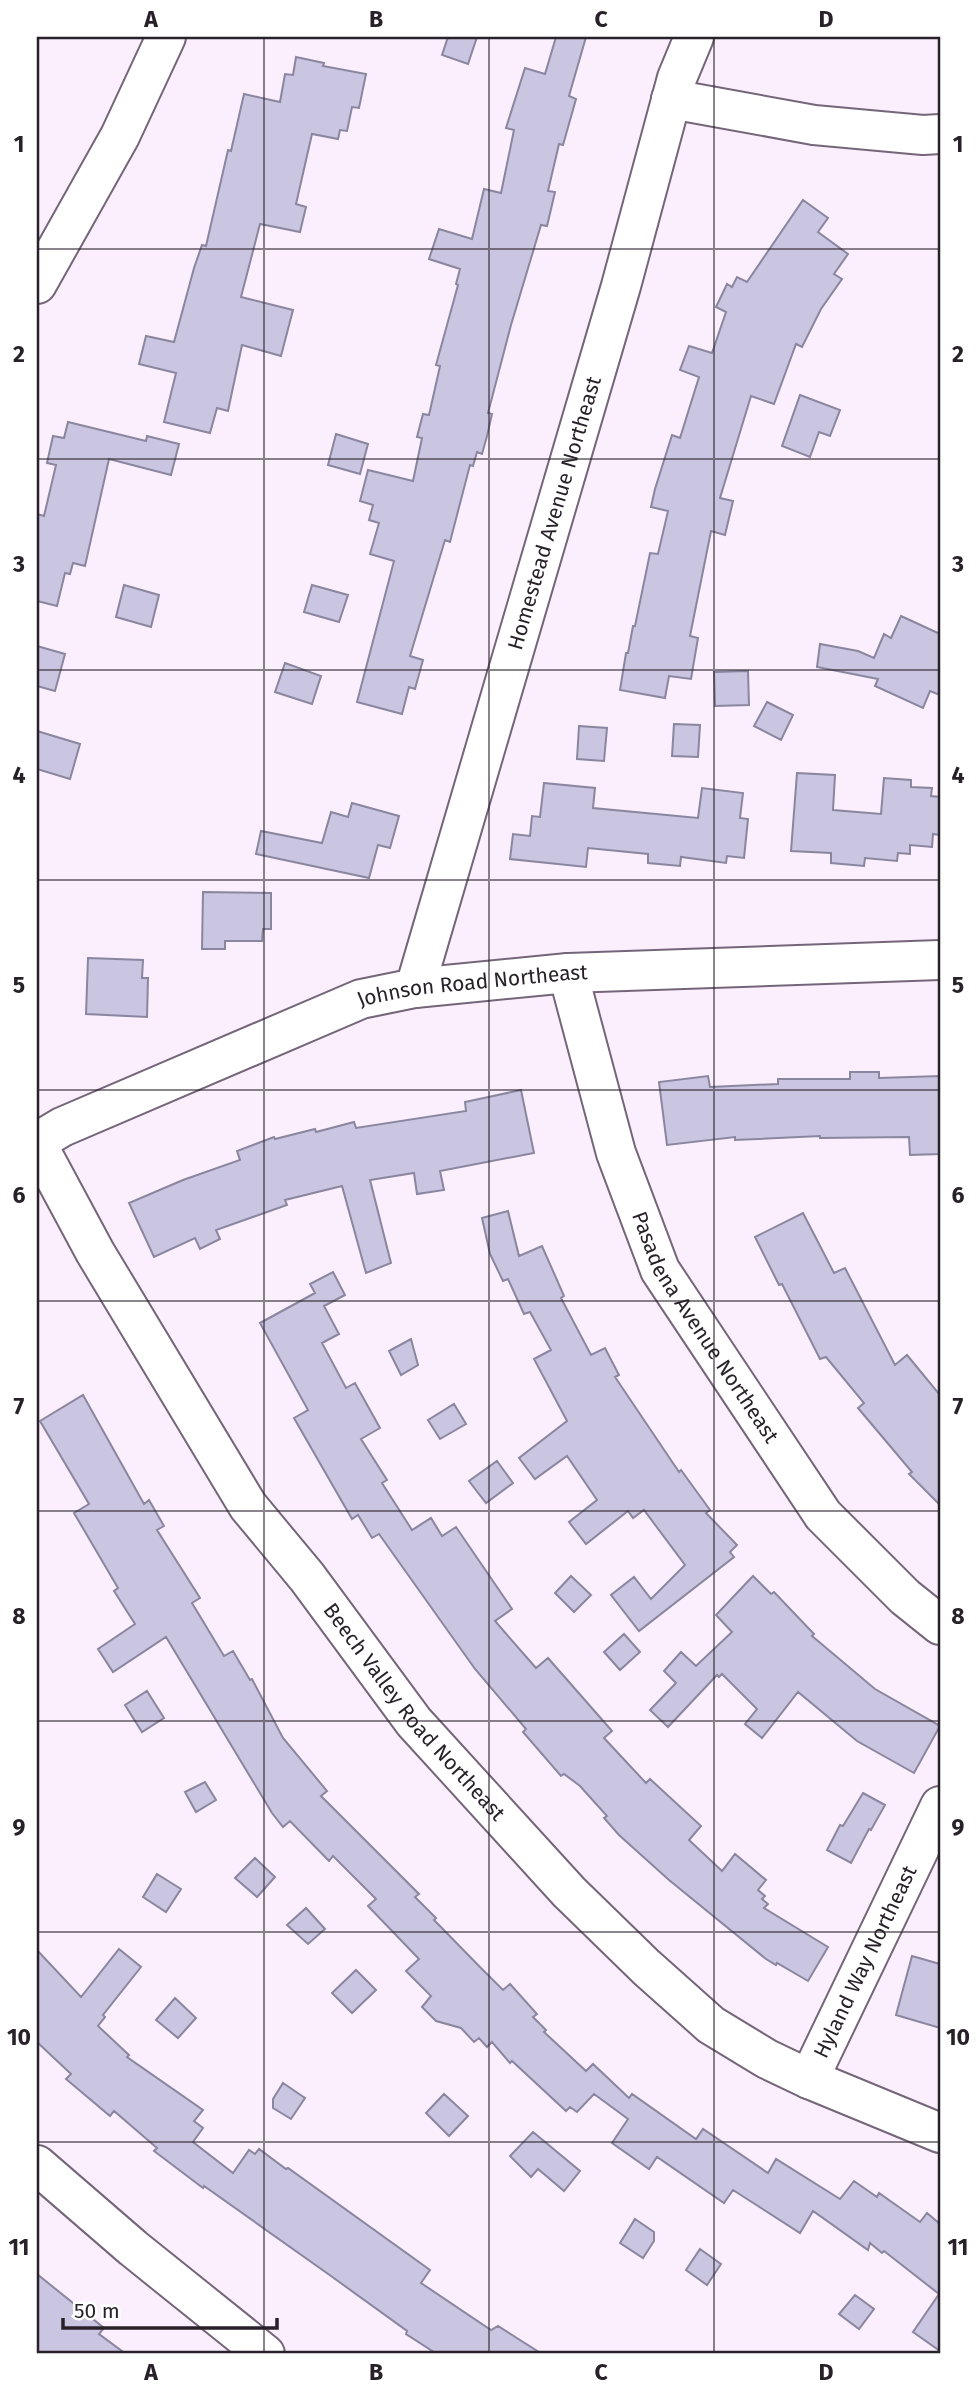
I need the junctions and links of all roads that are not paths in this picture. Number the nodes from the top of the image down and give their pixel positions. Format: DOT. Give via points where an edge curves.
graph roads {
  1 [pos="166,37"];
  2 [pos="694,37"];
  3 [pos="671,99"];
  4 [pos="940,134"];
  5 [pos="37,284"];
  6 [pos="940,960"];
  7 [pos="568,973"];
  8 [pos="415,988"];
  9 [pos="37,1143"];
  10 [pos="940,1625"];
  11 [pos="940,1806"];
  12 [pos="809,2079"];
  13 [pos="940,2133"];
  14 [pos="37,2165"];
  15 [pos="265,2354"];
  1 -- 5 [label="street" via="120,136"];
  2 -- 3 [label="street, Homestead Avenue Northeast"];
  3 -- 4 [label="street" via="814,125"];
  3 -- 8 [label="street, Homestead Avenue Northeast" via="621,286"];
  6 -- 7 [label="street, Johnson Road Northeast"];
  7 -- 8 [label="street, Johnson Road Northeast"];
  7 -- 10 [label="street, Pasadena Avenue Northeast" via="616,1153 660,1270 822,1515"];
  8 -- 9 [label="street, Johnson Road Northeast" via="361,999 62,1127"];
  9 -- 12 [label="street, Beech Valley Road Northeast" via="95,1252 248,1506 307,1577 414,1722 569,1892 655,1975 711,2025"];
  11 -- 12 [label="street, Hyland Way Northeast"];
  12 -- 13 [label="street, Beech Valley Road Northeast"];
  14 -- 15 [label="street"];
}
